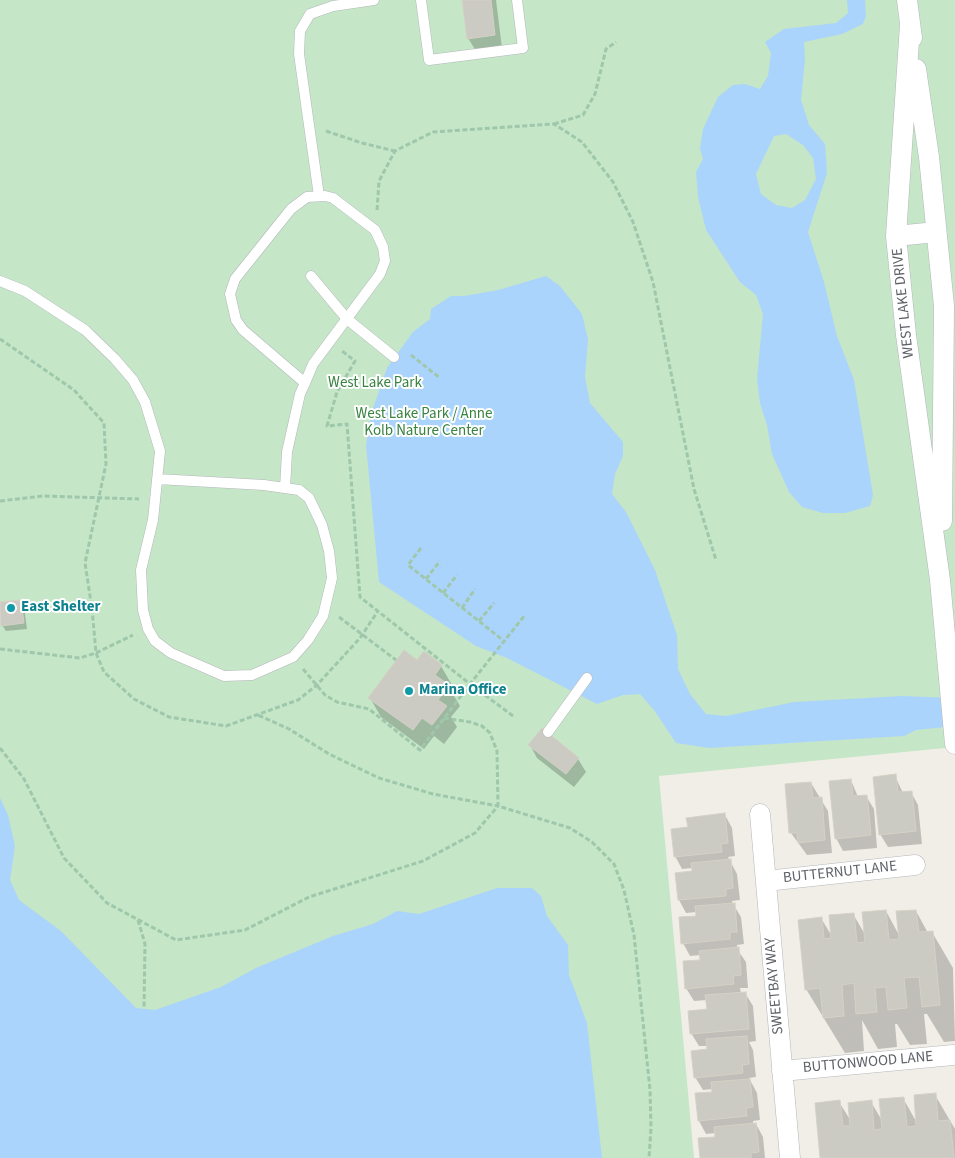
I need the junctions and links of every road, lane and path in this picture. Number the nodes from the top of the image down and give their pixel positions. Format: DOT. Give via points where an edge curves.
graph roads {
  1 [pos="374,0"];
  2 [pos="421,0"];
  3 [pos="517,0"];
  4 [pos="907,0"];
  5 [pos="910,25"];
  6 [pos="616,42"];
  7 [pos="308,117"];
  8 [pos="554,124"];
  9 [pos="395,151"];
  10 [pos="319,196"];
  11 [pos="375,230"];
  12 [pos="936,232"];
  13 [pos="896,236"];
  14 [pos="311,276"];
  15 [pos="0,280"];
  16 [pos="347,319"];
  17 [pos="357,327"];
  18 [pos="0,339"];
  19 [pos="404,350"];
  20 [pos="394,357"];
  21 [pos="440,378"];
  22 [pos="305,383"];
  23 [pos="157,480"];
  24 [pos="285,488"];
  25 [pos="100,497"];
  26 [pos="155,500"];
  27 [pos="0,501"];
  28 [pos="422,548"];
  29 [pos="716,560"];
  30 [pos="440,561"];
  31 [pos="457,575"];
  32 [pos="426,579"];
  33 [pos="940,580"];
  34 [pos="475,589"];
  35 [pos="444,593"];
  36 [pos="494,603"];
  37 [pos="325,606"];
  38 [pos="462,608"];
  39 [pos="525,615"];
  40 [pos="479,621"];
  41 [pos="148,628"];
  42 [pos="504,641"];
  43 [pos="0,649"];
  44 [pos="96,653"];
  45 [pos="293,657"];
  46 [pos="396,660"];
  47 [pos="586,678"];
  48 [pos="470,684"];
  49 [pos="258,715"];
  50 [pos="513,716"];
  51 [pos="444,718"];
  52 [pos="548,732"];
  53 [pos="955,744"];
  54 [pos="0,748"];
  55 [pos="498,806"];
  56 [pos="760,814"];
  57 [pos="914,865"];
  58 [pos="766,881"];
  59 [pos="138,919"];
  60 [pos="144,1009"];
  61 [pos="953,1055"];
  62 [pos="782,1071"];
  63 [pos="649,1158"];
  64 [pos="790,1158"];
  1 -- 7 [label="lane" via="333,6 310,14 300,32 299,54"];
  2 -- 3 [label="lane" via="429,60 523,48"];
  4 -- 5 [label="street, WEST LAKE DRIVE"];
  5 -- 12 [label="street, WEST LAKE DRIVE"];
  5 -- 13 [label="street, WEST LAKE DRIVE"];
  6 -- 8 [label="path" via="606,49 595,94 583,115"];
  7 -- 9 [label="path" via="323,130"];
  7 -- 10 [label="lane"];
  8 -- 9 [label="path" via="433,132"];
  8 -- 29 [label="path" via="582,142 613,182 633,222 653,282 694,489"];
  9 -- 11 [label="path" via="379,181"];
  10 -- 11 [label="lane" via="333,198"];
  10 -- 22 [label="lane" via="307,197 291,209 235,279 230,294 236,320 243,330"];
  11 -- 16 [label="lane" via="385,261 380,274"];
  12 -- 13 [label="street"];
  12 -- 33 [label="street, WEST LAKE DRIVE" via="945,353"];
  13 -- 33 [label="street, WEST LAKE DRIVE" via="906,335"];
  14 -- 16 [label="lane"];
  15 -- 23 [label="lane" via="25,291 85,330 134,380 146,402 160,451"];
  16 -- 17 [label="lane"];
  16 -- 22 [label="lane" via="313,364"];
  17 -- 20 [label="lane"];
  17 -- 48 [label="path" via="340,350 356,361 337,392 327,426 347,424 360,597"];
  18 -- 25 [label="path" via="74,390 104,423 106,464"];
  19 -- 21 [label="path"];
  22 -- 24 [label="lane" via="288,452"];
  23 -- 24 [label="lane"];
  23 -- 26 [label="lane"];
  24 -- 37 [label="lane" via="299,490 309,498 322,525 332,578"];
  25 -- 26 [label="path"];
  25 -- 27 [label="path" via="43,496"];
  25 -- 44 [label="path" via="85,563"];
  26 -- 41 [label="lane" via="141,570 141,594"];
  28 -- 32 [label="path" via="408,565"];
  30 -- 32 [label="path"];
  31 -- 35 [label="path"];
  32 -- 35 [label="path"];
  33 -- 53 [label="street, WEST LAKE DRIVE"];
  34 -- 38 [label="path"];
  35 -- 38 [label="path"];
  36 -- 40 [label="path"];
  37 -- 45 [label="lane" via="323,616 308,640"];
  37 -- 46 [label="path"];
  38 -- 40 [label="path"];
  39 -- 42 [label="path"];
  40 -- 42 [label="path"];
  41 -- 44 [label="path"];
  41 -- 45 [label="lane" via="155,641 170,653 224,676 252,675"];
  42 -- 48 [label="path"];
  43 -- 44 [label="path" via="80,658"];
  45 -- 51 [label="path" via="325,694 337,702 369,709 420,750"];
  47 -- 52 [label="lane"];
  48 -- 50 [label="path"];
  48 -- 51 [label="path"];
  49 -- 55 [label="path" via="379,778 433,794"];
  51 -- 55 [label="path" via="470,722 490,733 496,751"];
  54 -- 59 [label="path" via="24,779 64,858 107,903"];
  55 -- 59 [label="path" via="475,833 423,861 309,897 245,930 176,940"];
  55 -- 63 [label="path" via="570,828 592,842 614,864 624,890 634,936 650,1090"];
  56 -- 58 [label="street, SWEETBAY WAY"];
  57 -- 58 [label="street, BUTTERNUT LANE"];
  58 -- 62 [label="street, SWEETBAY WAY"];
  59 -- 60 [label="path" via="145,944"];
  61 -- 62 [label="street, BUTTONWOOD LANE"];
  62 -- 64 [label="street, SWEETBAY WAY"];
}
